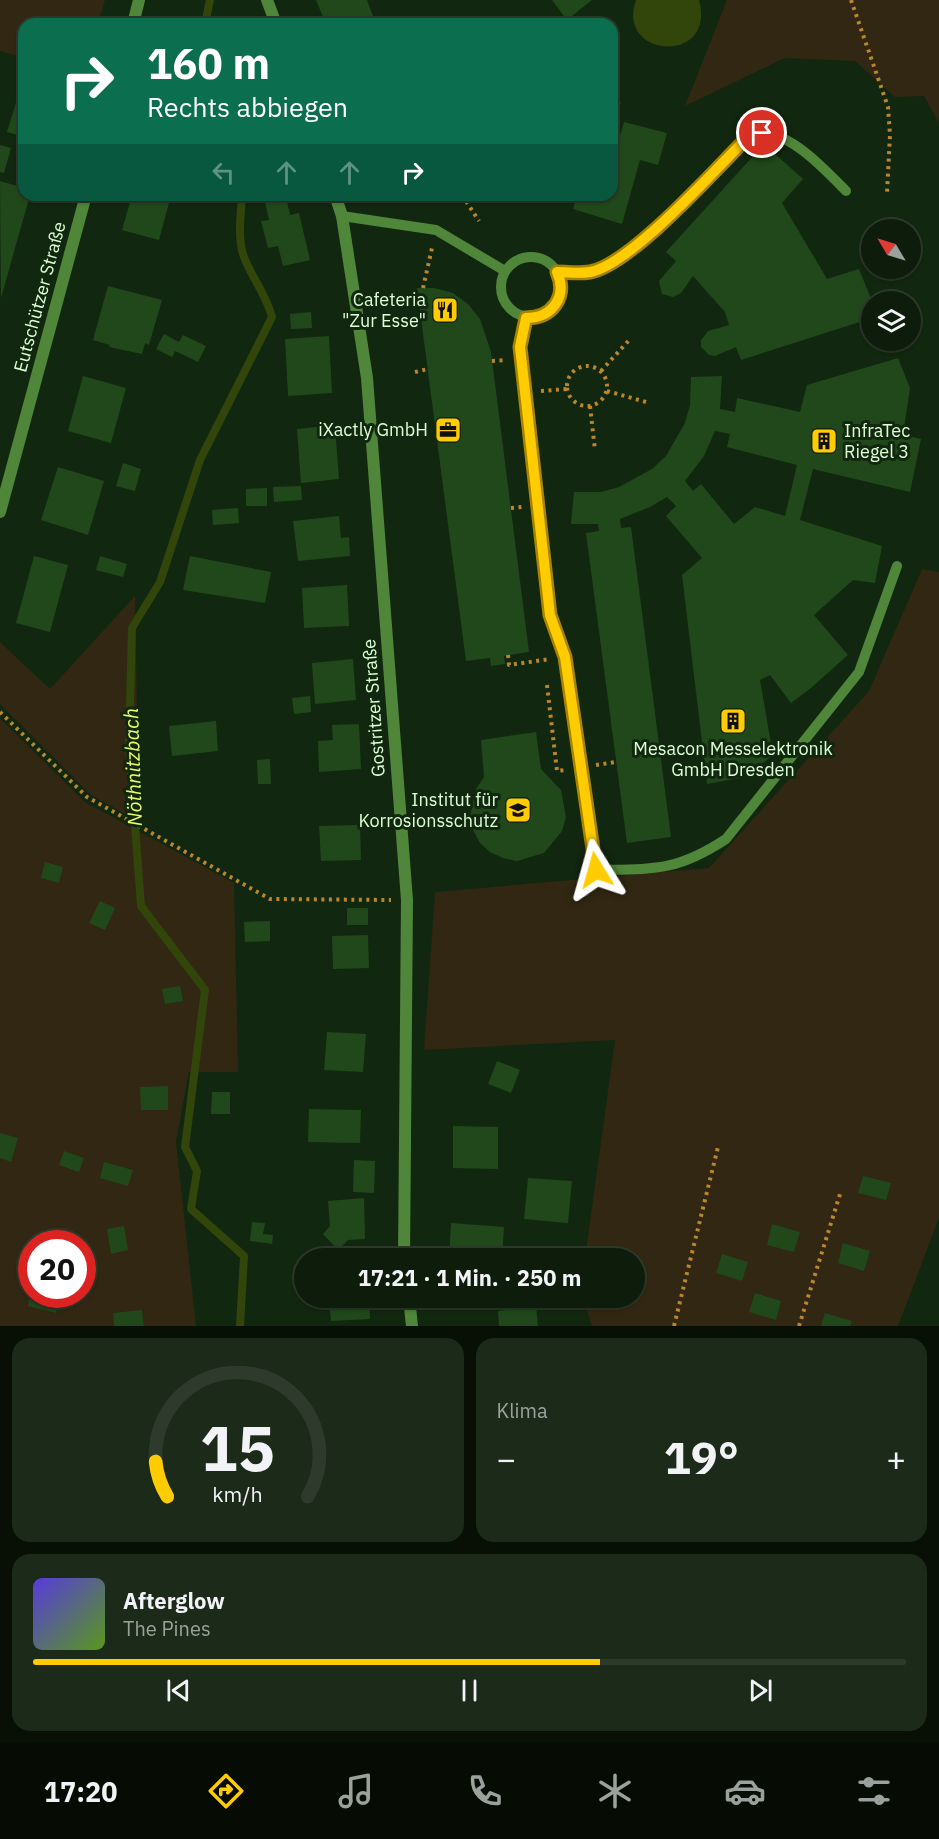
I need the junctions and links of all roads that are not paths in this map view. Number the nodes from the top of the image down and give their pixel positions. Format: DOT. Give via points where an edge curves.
graph roads {
  1 [pos="139,0"];
  2 [pos="267,0"];
  3 [pos="134,18"];
  4 [pos="274,18"];
  5 [pos="846,191"];
  6 [pos="84,201"];
  7 [pos="337,201"];
  8 [pos="342,216"];
  9 [pos="505,271"];
  10 [pos="557,272"];
  11 [pos="526,318"];
  12 [pos="0,512"];
  13 [pos="897,566"];
  14 [pos="405,1248"];
  15 [pos="410,1308"];
  16 [pos="412,1326"];
  1 -- 3 [label="street"];
  2 -- 4 [label="street"];
  5 -- 10 [label="lane" via="816,161 776,135 762,133 743,142 646,238 622,256 591,272"];
  6 -- 12 [label="street, Eutschützer Straße"];
  7 -- 8 [label="street, Gostritzer Straße"];
  8 -- 9 [label="lane" via="436,230"];
  8 -- 14 [label="street, Gostritzer Straße" via="367,378 406,900"];
  9 -- 10 [label="lane" via="512,263 532,257 542,259"];
  9 -- 11 [label="lane" via="501,280 503,300 516,314"];
  10 -- 11 [label="lane" via="561,286 558,302 544,315"];
  11 -- 13 [label="lane" via="520,347 550,615 565,657 596,870 661,869 699,857 726,839 859,672"];
  15 -- 16 [label="street"];
}
